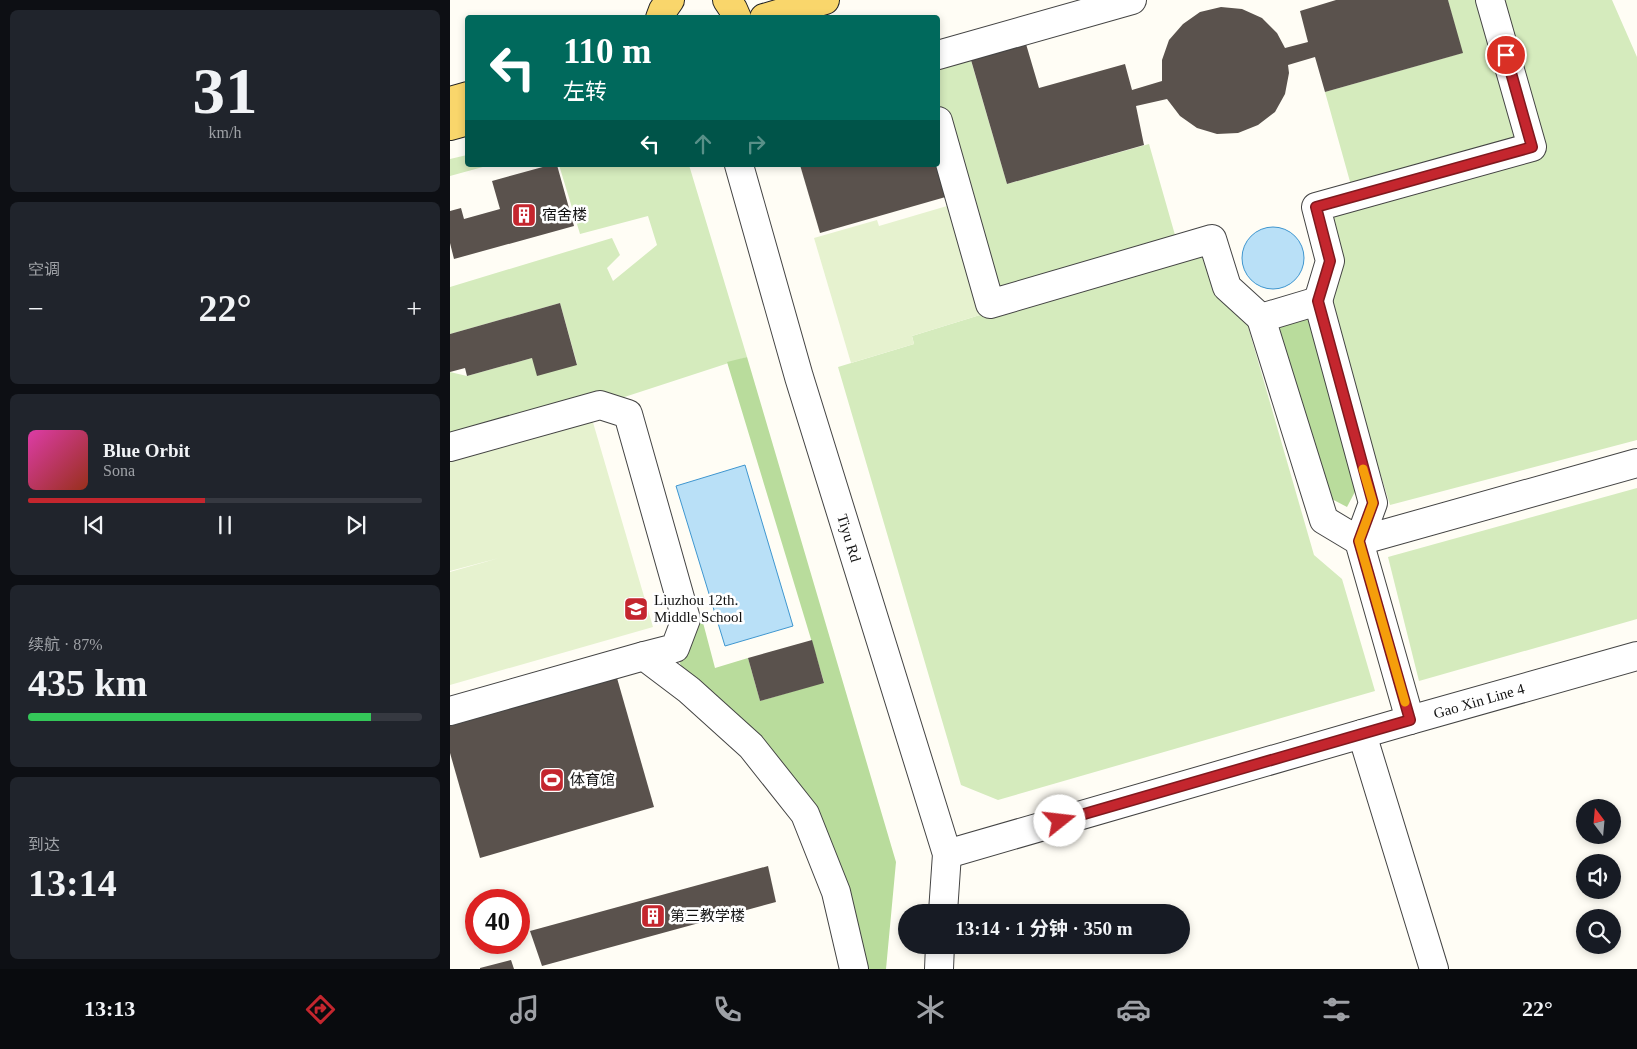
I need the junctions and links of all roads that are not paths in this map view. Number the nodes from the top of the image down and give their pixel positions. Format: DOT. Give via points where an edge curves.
graph roads {
  1 [pos="670,0"];
  2 [pos="825,0"];
  3 [pos="1132,0"];
  4 [pos="1490,0"];
  5 [pos="661,15"];
  6 [pos="774,15"];
  7 [pos="940,54"];
  8 [pos="465,97"];
  9 [pos="450,101"];
  10 [pos="465,122"];
  11 [pos="450,126"];
  12 [pos="940,128"];
  13 [pos="740,167"];
  14 [pos="1318,301"];
  15 [pos="1262,318"];
  16 [pos="450,447"];
  17 [pos="1637,462"];
  18 [pos="1359,541"];
  19 [pos="644,656"];
  20 [pos="1637,656"];
  21 [pos="450,711"];
  22 [pos="1410,720"];
  23 [pos="1362,734"];
  24 [pos="947,854"];
  25 [pos="944,904"];
  26 [pos="939,954"];
  27 [pos="854,969"];
  28 [pos="938,969"];
  29 [pos="1434,969"];
  1 -- 5 [label="main road"];
  2 -- 6 [label="main road"];
  3 -- 7 [label="street"];
  4 -- 14 [label="street" via="1532,147 1316,207 1330,261"];
  8 -- 9 [label="main road"];
  10 -- 11 [label="main road"];
  12 -- 15 [label="street" via="990,304 1212,239 1227,287"];
  13 -- 24 [label="street, Tiyu Rd" via="799,377"];
  14 -- 15 [label="street"];
  14 -- 18 [label="street" via="1373,503"];
  15 -- 18 [label="street" via="1324,520"];
  16 -- 19 [label="street" via="600,405 628,414 686,619 675,648"];
  17 -- 18 [label="street"];
  18 -- 22 [label="street"];
  19 -- 21 [label="street"];
  19 -- 27 [label="street" via="689,690 751,746 805,814 836,892"];
  20 -- 22 [label="street, Gao Xin Line 4"];
  22 -- 23 [label="street, Gao Xin Line 4"];
  23 -- 24 [label="street, Gao Xin Line 4"];
  23 -- 29 [label="street"];
  24 -- 25 [label="street, Tiyu Rd"];
  26 -- 28 [label="street"];
}
